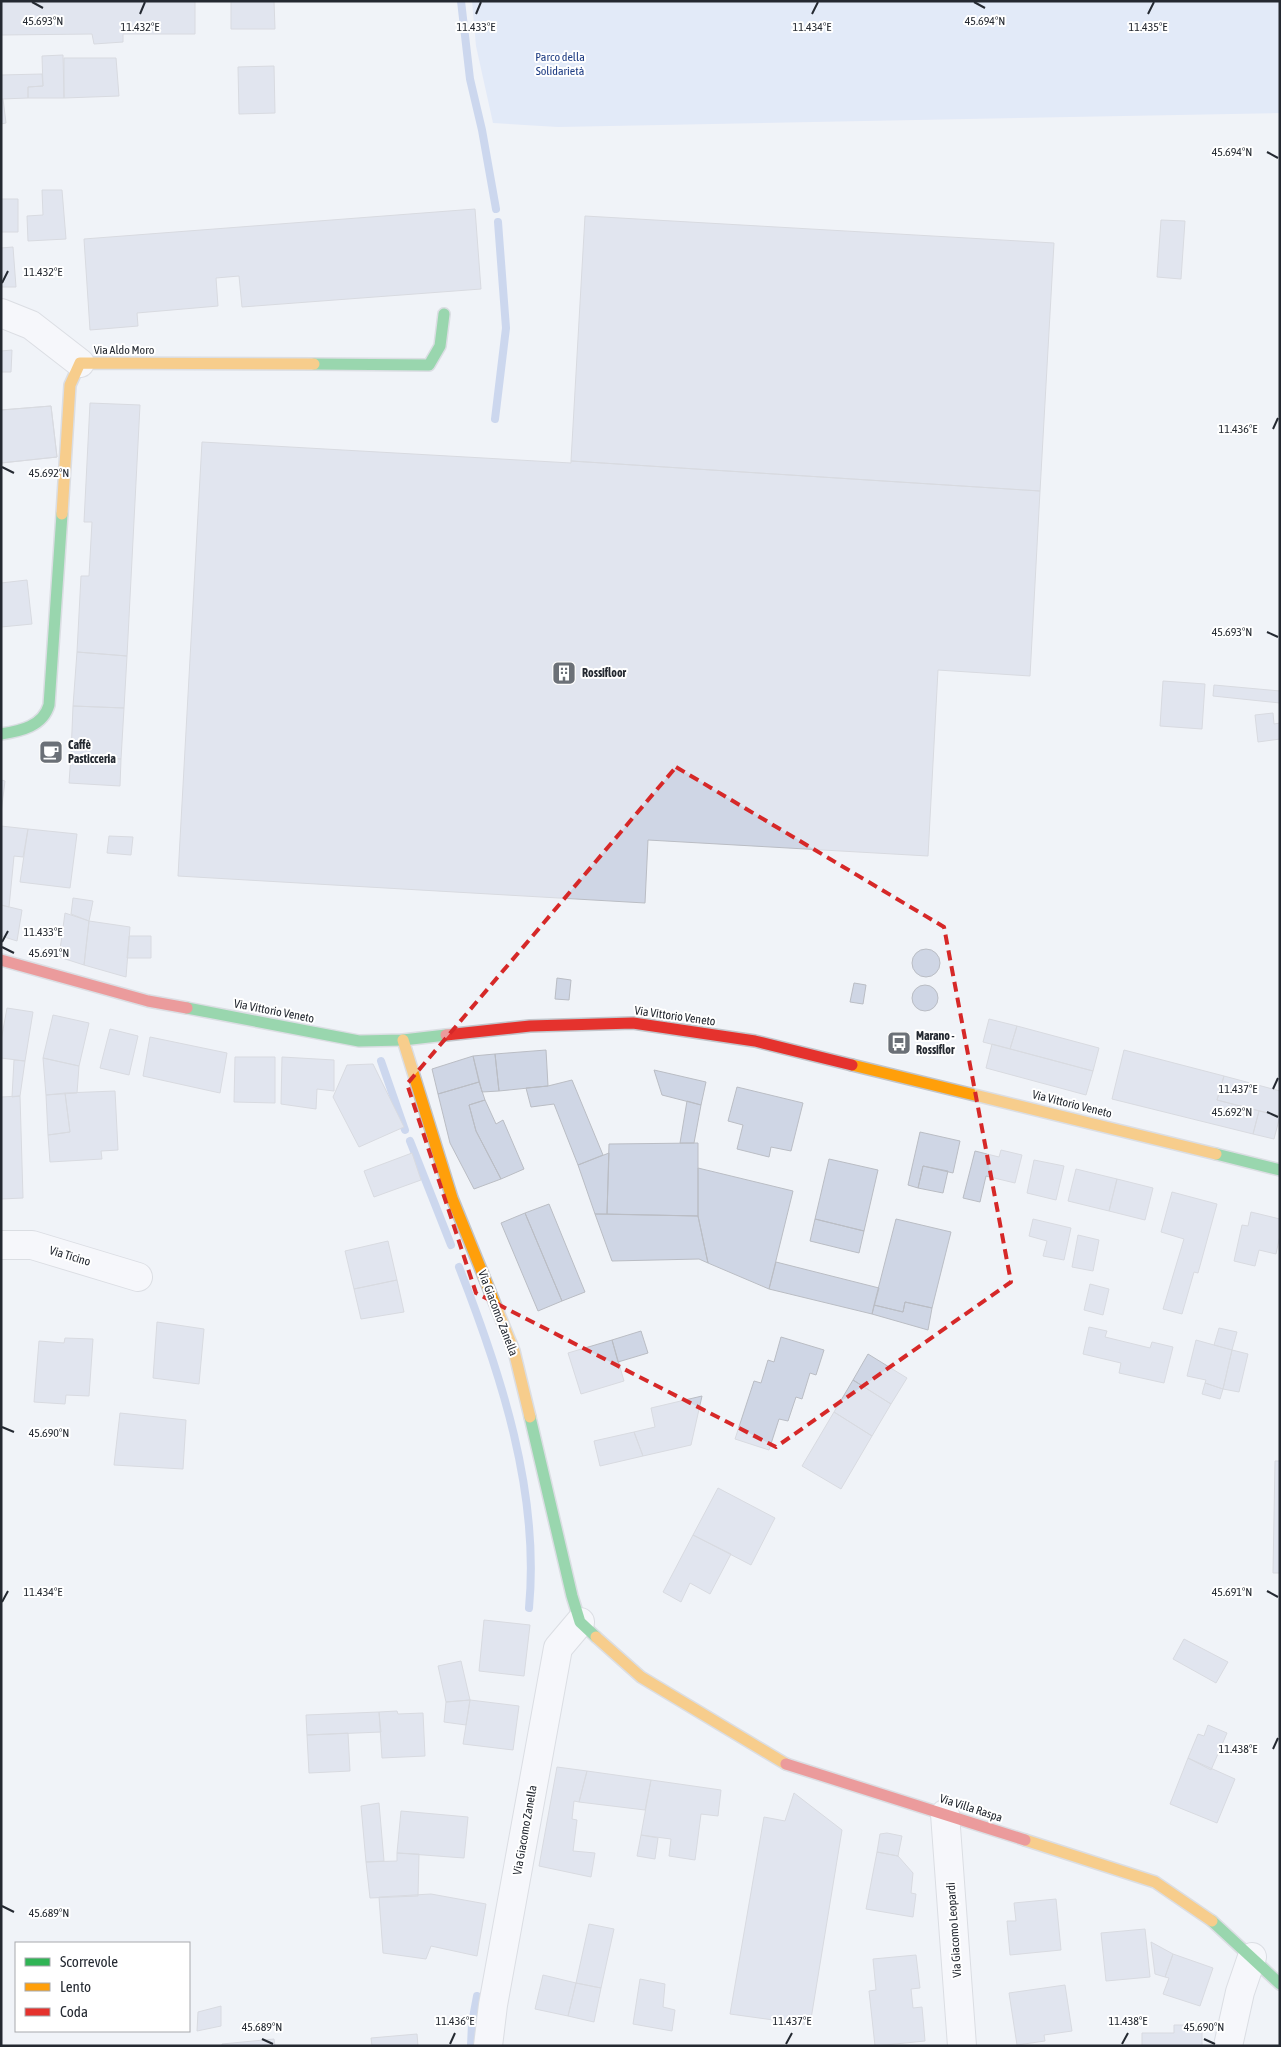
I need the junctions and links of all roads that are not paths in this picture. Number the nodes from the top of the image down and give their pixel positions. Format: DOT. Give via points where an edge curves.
graph roads {
  1 [pos="1,313"];
  2 [pos="444,314"];
  3 [pos="80,363"];
  4 [pos="1,734"];
  5 [pos="1,960"];
  6 [pos="403,1040"];
  7 [pos="1280,1170"];
  8 [pos="1,1245"];
  9 [pos="138,1277"];
  10 [pos="580,1622"];
  11 [pos="945,1814"];
  12 [pos="1252,1958"];
  13 [pos="1280,1984"];
  14 [pos="488,2046"];
  15 [pos="962,2046"];
  16 [pos="1228,2046"];
  1 -- 3 [label="street" via="31,325"];
  2 -- 3 [label="street, Via Aldo Moro" via="440,346 429,365"];
  3 -- 4 [label="street, Via Aldo Moro" via="70,385 48,710 33,726"];
  5 -- 6 [label="street, Via Vittorio Veneto" via="148,1001 360,1041"];
  6 -- 7 [label="street, Via Vittorio Veneto" via="530,1026 633,1023 746,1040"];
  6 -- 10 [label="street, Via Giacomo Zanella" via="452,1198 514,1351"];
  8 -- 9 [label="street, Via Ticino" via="32,1245"];
  10 -- 11 [label="street, Via Villa Raspa" via="641,1677 784,1763"];
  10 -- 14 [label="street, Via Giacomo Zanella" via="558,1648"];
  11 -- 12 [label="street, Via Villa Raspa" via="1155,1882 1213,1922"];
  11 -- 15 [label="street, Via Giacomo Leopardi"];
  12 -- 13 [label="street, Via Villa Raspa"];
  12 -- 16 [label="street" via="1240,1992"];
}
